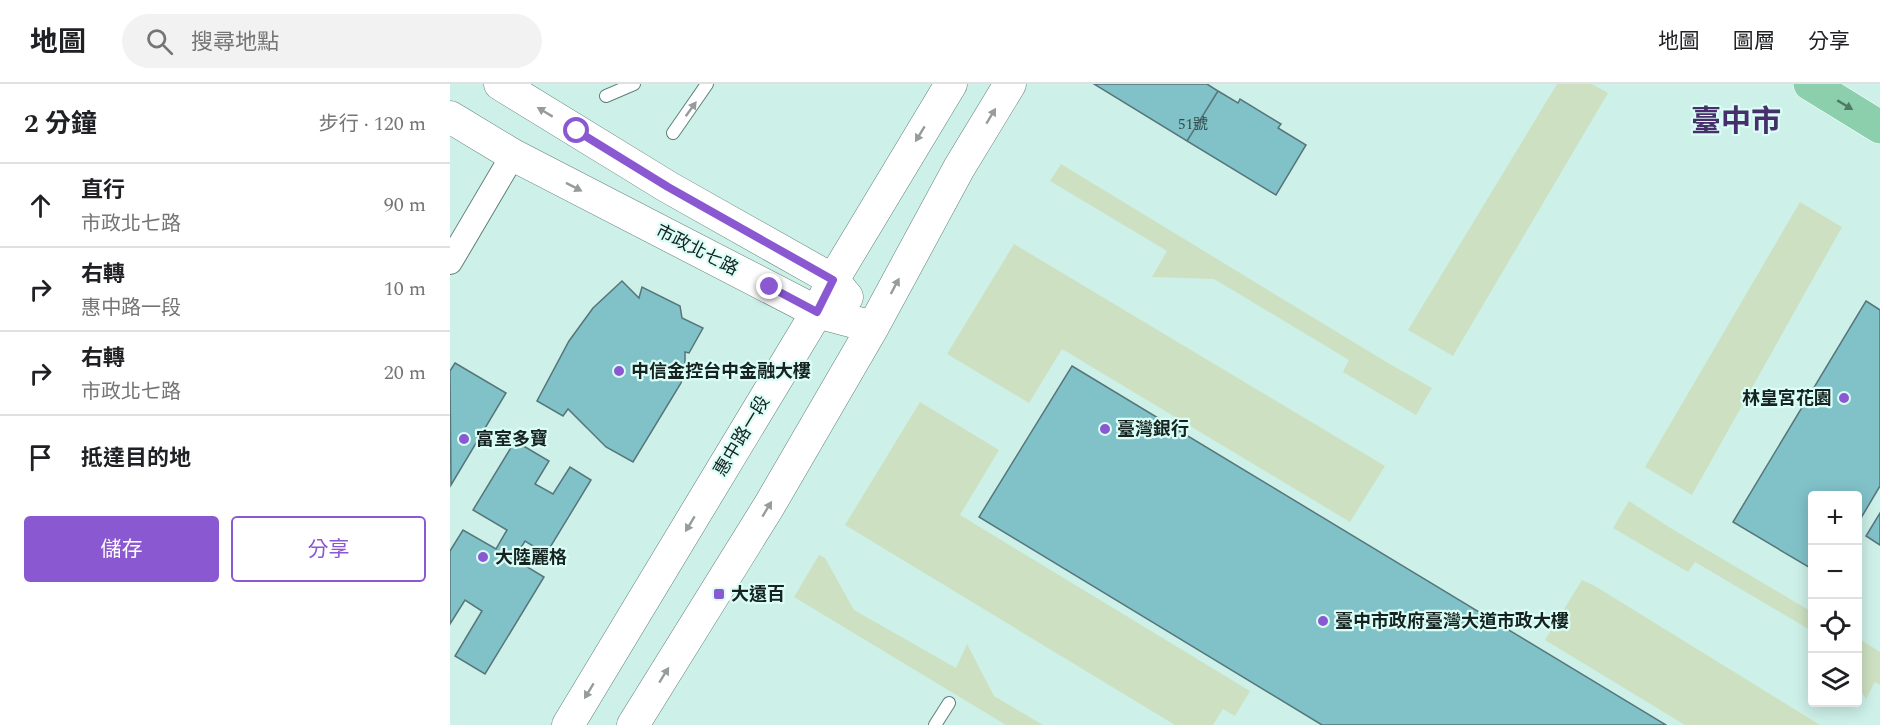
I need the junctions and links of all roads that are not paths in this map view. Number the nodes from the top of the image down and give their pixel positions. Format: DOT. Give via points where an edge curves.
graph roads {
  1 [pos="500,84"];
  2 [pos="634,84"];
  3 [pos="707,84"];
  4 [pos="951,84"];
  5 [pos="1010,84"];
  6 [pos="1810,84"];
  7 [pos="606,96"];
  8 [pos="450,117"];
  9 [pos="1880,127"];
  10 [pos="673,133"];
  11 [pos="513,155"];
  12 [pos="450,262"];
  13 [pos="833,280"];
  14 [pos="817,312"];
  15 [pos="873,327"];
  16 [pos="949,703"];
  17 [pos="568,725"];
  18 [pos="633,725"];
  19 [pos="935,725"];
  13 -- 1 [label="street, one-way" via="652,177"];
  2 -- 7 [label="lane"];
  10 -- 3 [label="lane, one-way"];
  4 -- 13 [label="street, 惠中路一段, one-way"];
  15 -- 5 [label="street, one-way" via="959,168"];
  6 -- 9 [label="main road, one-way"];
  8 -- 11 [label="street, 市政北七路"];
  11 -- 12 [label="street"];
  11 -- 14 [label="street, 市政北七路, one-way"];
  13 -- 14 [label="street, 惠中路一段"];
  13 -- 15 [label="street"];
  14 -- 15 [label="street, 市政北七路"];
  14 -- 17 [label="street, 惠中路一段, one-way"];
  18 -- 15 [label="street, one-way" via="769,506"];
  16 -- 19 [label="lane"];
}
